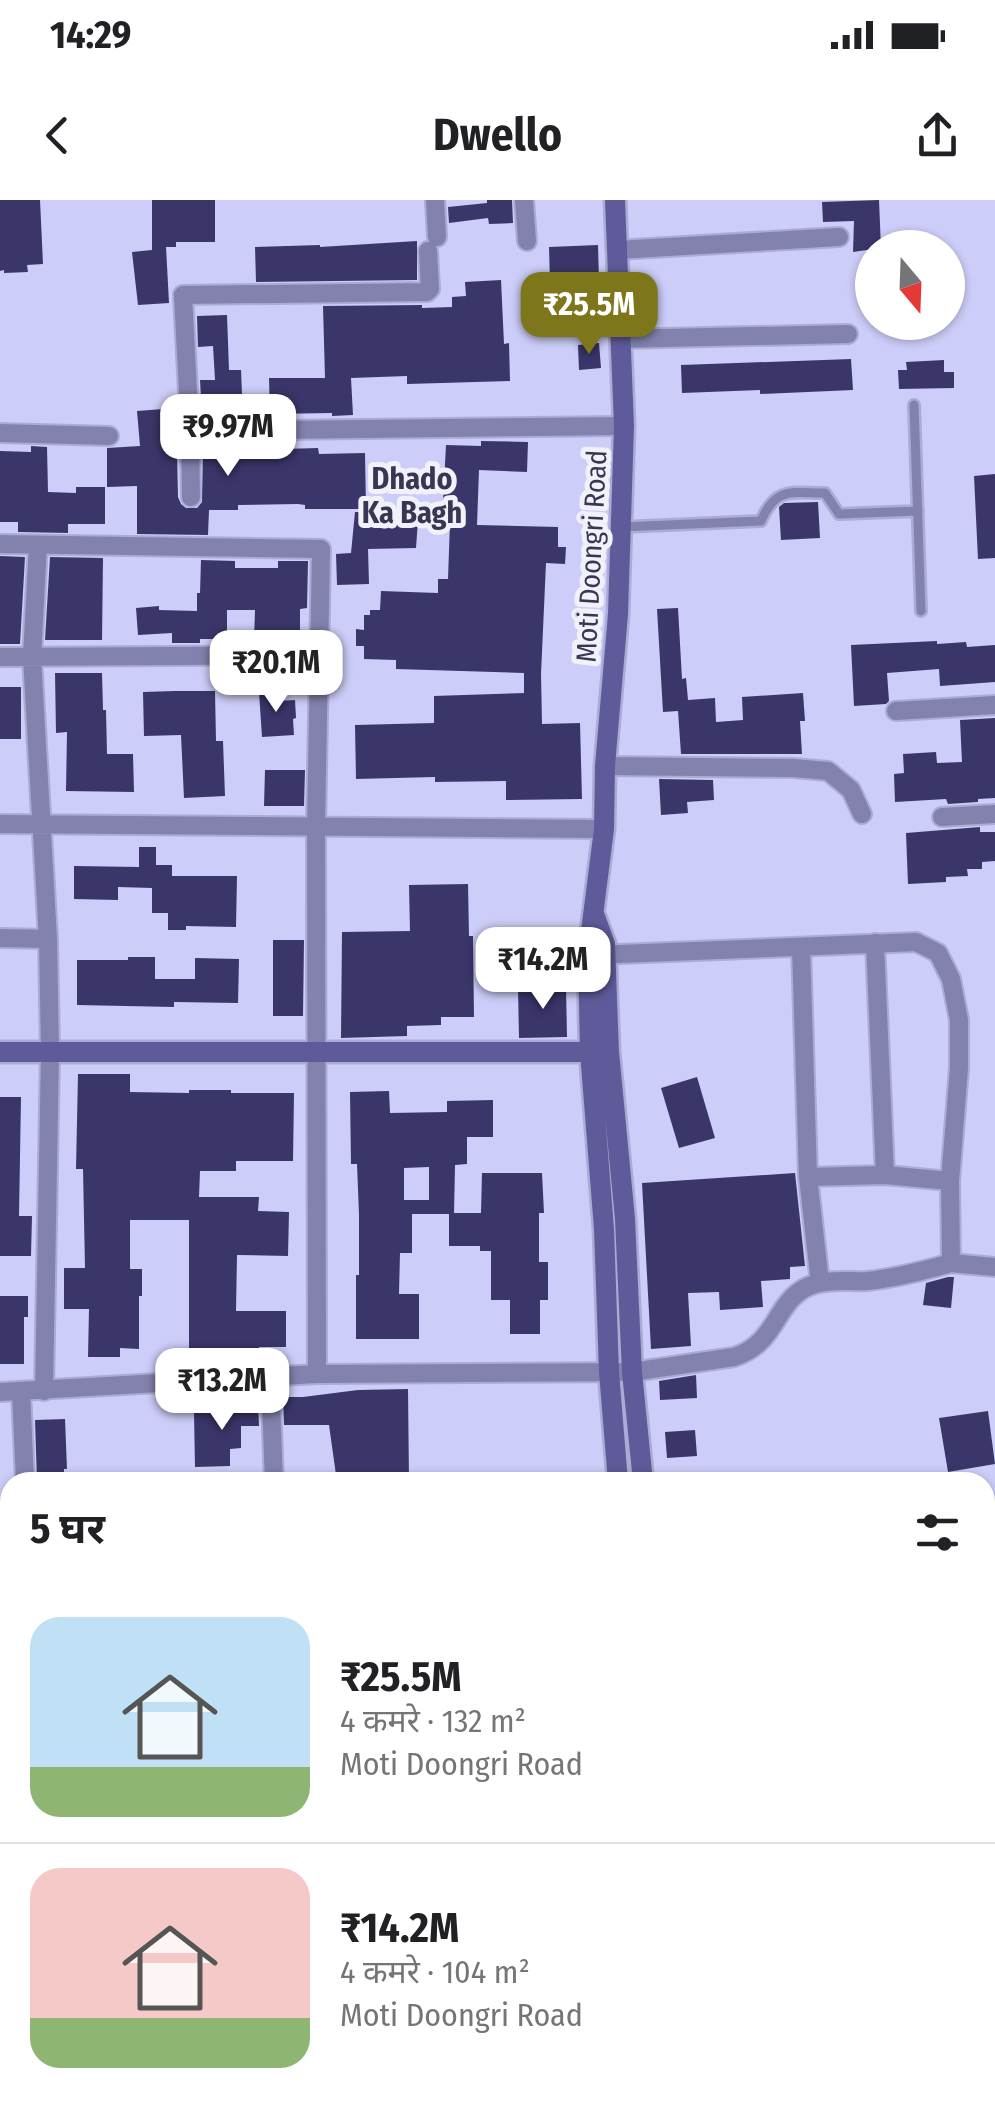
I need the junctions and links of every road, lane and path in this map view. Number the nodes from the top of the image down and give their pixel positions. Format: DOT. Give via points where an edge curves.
graph roads {
  1 [pos="435,200"];
  2 [pos="524,200"];
  3 [pos="614,200"];
  4 [pos="839,237"];
  5 [pos="527,241"];
  6 [pos="617,250"];
  7 [pos="848,334"];
  8 [pos="620,339"];
  9 [pos="914,404"];
  10 [pos="624,426"];
  11 [pos="190,431"];
  12 [pos="0,433"];
  13 [pos="109,436"];
  14 [pos="191,497"];
  15 [pos="918,511"];
  16 [pos="621,527"];
  17 [pos="0,544"];
  18 [pos="38,544"];
  19 [pos="921,611"];
  20 [pos="318,655"];
  21 [pos="0,657"];
  22 [pos="32,657"];
  23 [pos="995,706"];
  24 [pos="896,711"];
  25 [pos="604,766"];
  26 [pos="862,814"];
  27 [pos="995,814"];
  28 [pos="942,817"];
  29 [pos="0,824"];
  30 [pos="42,824"];
  31 [pos="316,828"];
  32 [pos="604,829"];
  33 [pos="0,938"];
  34 [pos="48,939"];
  35 [pos="874,942"];
  36 [pos="801,947"];
  37 [pos="596,955"];
  38 [pos="0,1052"];
  39 [pos="50,1052"];
  40 [pos="600,1052"];
  41 [pos="318,1053"];
  42 [pos="884,1175"];
  43 [pos="808,1177"];
  44 [pos="950,1181"];
  45 [pos="615,1243"];
  46 [pos="951,1263"];
  47 [pos="995,1267"];
  48 [pos="820,1283"];
  49 [pos="609,1372"];
  50 [pos="632,1372"];
  51 [pos="316,1374"];
  52 [pos="270,1377"];
  53 [pos="44,1390"];
  54 [pos="21,1391"];
  55 [pos="0,1392"];
  56 [pos="25,1472"];
  57 [pos="274,1472"];
  58 [pos="617,1472"];
  59 [pos="642,1472"];
  1 -- 11 [label="street" via="430,288 424,292 183,295"];
  2 -- 5 [label="street"];
  3 -- 6 [label="street, Moti Doongri Road"];
  4 -- 6 [label="street"];
  6 -- 8 [label="street, Moti Doongri Road"];
  7 -- 8 [label="street"];
  8 -- 10 [label="street, Moti Doongri Road"];
  9 -- 15 [label="lane"];
  10 -- 11 [label="street"];
  10 -- 16 [label="street, Moti Doongri Road"];
  11 -- 14 [label="street"];
  12 -- 13 [label="street"];
  15 -- 16 [label="lane" via="838,514 825,493 786,494 772,500 761,521"];
  15 -- 19 [label="lane"];
  16 -- 25 [label="street, Moti Doongri Road"];
  17 -- 18 [label="street"];
  18 -- 20 [label="street" via="321,550"];
  18 -- 22 [label="street"];
  20 -- 22 [label="street"];
  20 -- 31 [label="street"];
  21 -- 22 [label="street"];
  22 -- 30 [label="street"];
  23 -- 24 [label="street"];
  25 -- 26 [label="street" via="828,771 851,790"];
  25 -- 32 [label="street, Moti Doongri Road"];
  27 -- 28 [label="street"];
  29 -- 30 [label="street"];
  30 -- 31 [label="street"];
  30 -- 34 [label="street"];
  31 -- 32 [label="street"];
  31 -- 41 [label="street"];
  32 -- 37 [label="street, Moti Doongri Road" via="594,914 603,934"];
  33 -- 34 [label="street"];
  34 -- 39 [label="street"];
  35 -- 36 [label="street"];
  35 -- 42 [label="street"];
  35 -- 44 [label="street" via="916,942 938,953 951,979 959,1068"];
  36 -- 37 [label="street"];
  36 -- 43 [label="street"];
  37 -- 40 [label="street, Moti Doongri Road"];
  38 -- 39 [label="street"];
  39 -- 41 [label="street"];
  39 -- 53 [label="street"];
  40 -- 41 [label="street"];
  40 -- 45 [label="street, Moti Doongri Road"];
  41 -- 51 [label="street"];
  42 -- 43 [label="street"];
  42 -- 44 [label="street"];
  43 -- 48 [label="street"];
  44 -- 46 [label="street"];
  45 -- 49 [label="street, Moti Doongri Road"];
  45 -- 50 [label="street, Moti Doongri Road"];
  46 -- 47 [label="street"];
  46 -- 48 [label="street"];
  48 -- 50 [label="street" via="790,1301 749,1352"];
  49 -- 50 [label="street"];
  49 -- 51 [label="street"];
  49 -- 58 [label="street, Moti Doongri Road"];
  50 -- 59 [label="street, Moti Doongri Road"];
  51 -- 52 [label="street"];
  52 -- 53 [label="street"];
  52 -- 57 [label="street"];
  53 -- 54 [label="street"];
  54 -- 55 [label="street"];
  54 -- 56 [label="street"];
}
